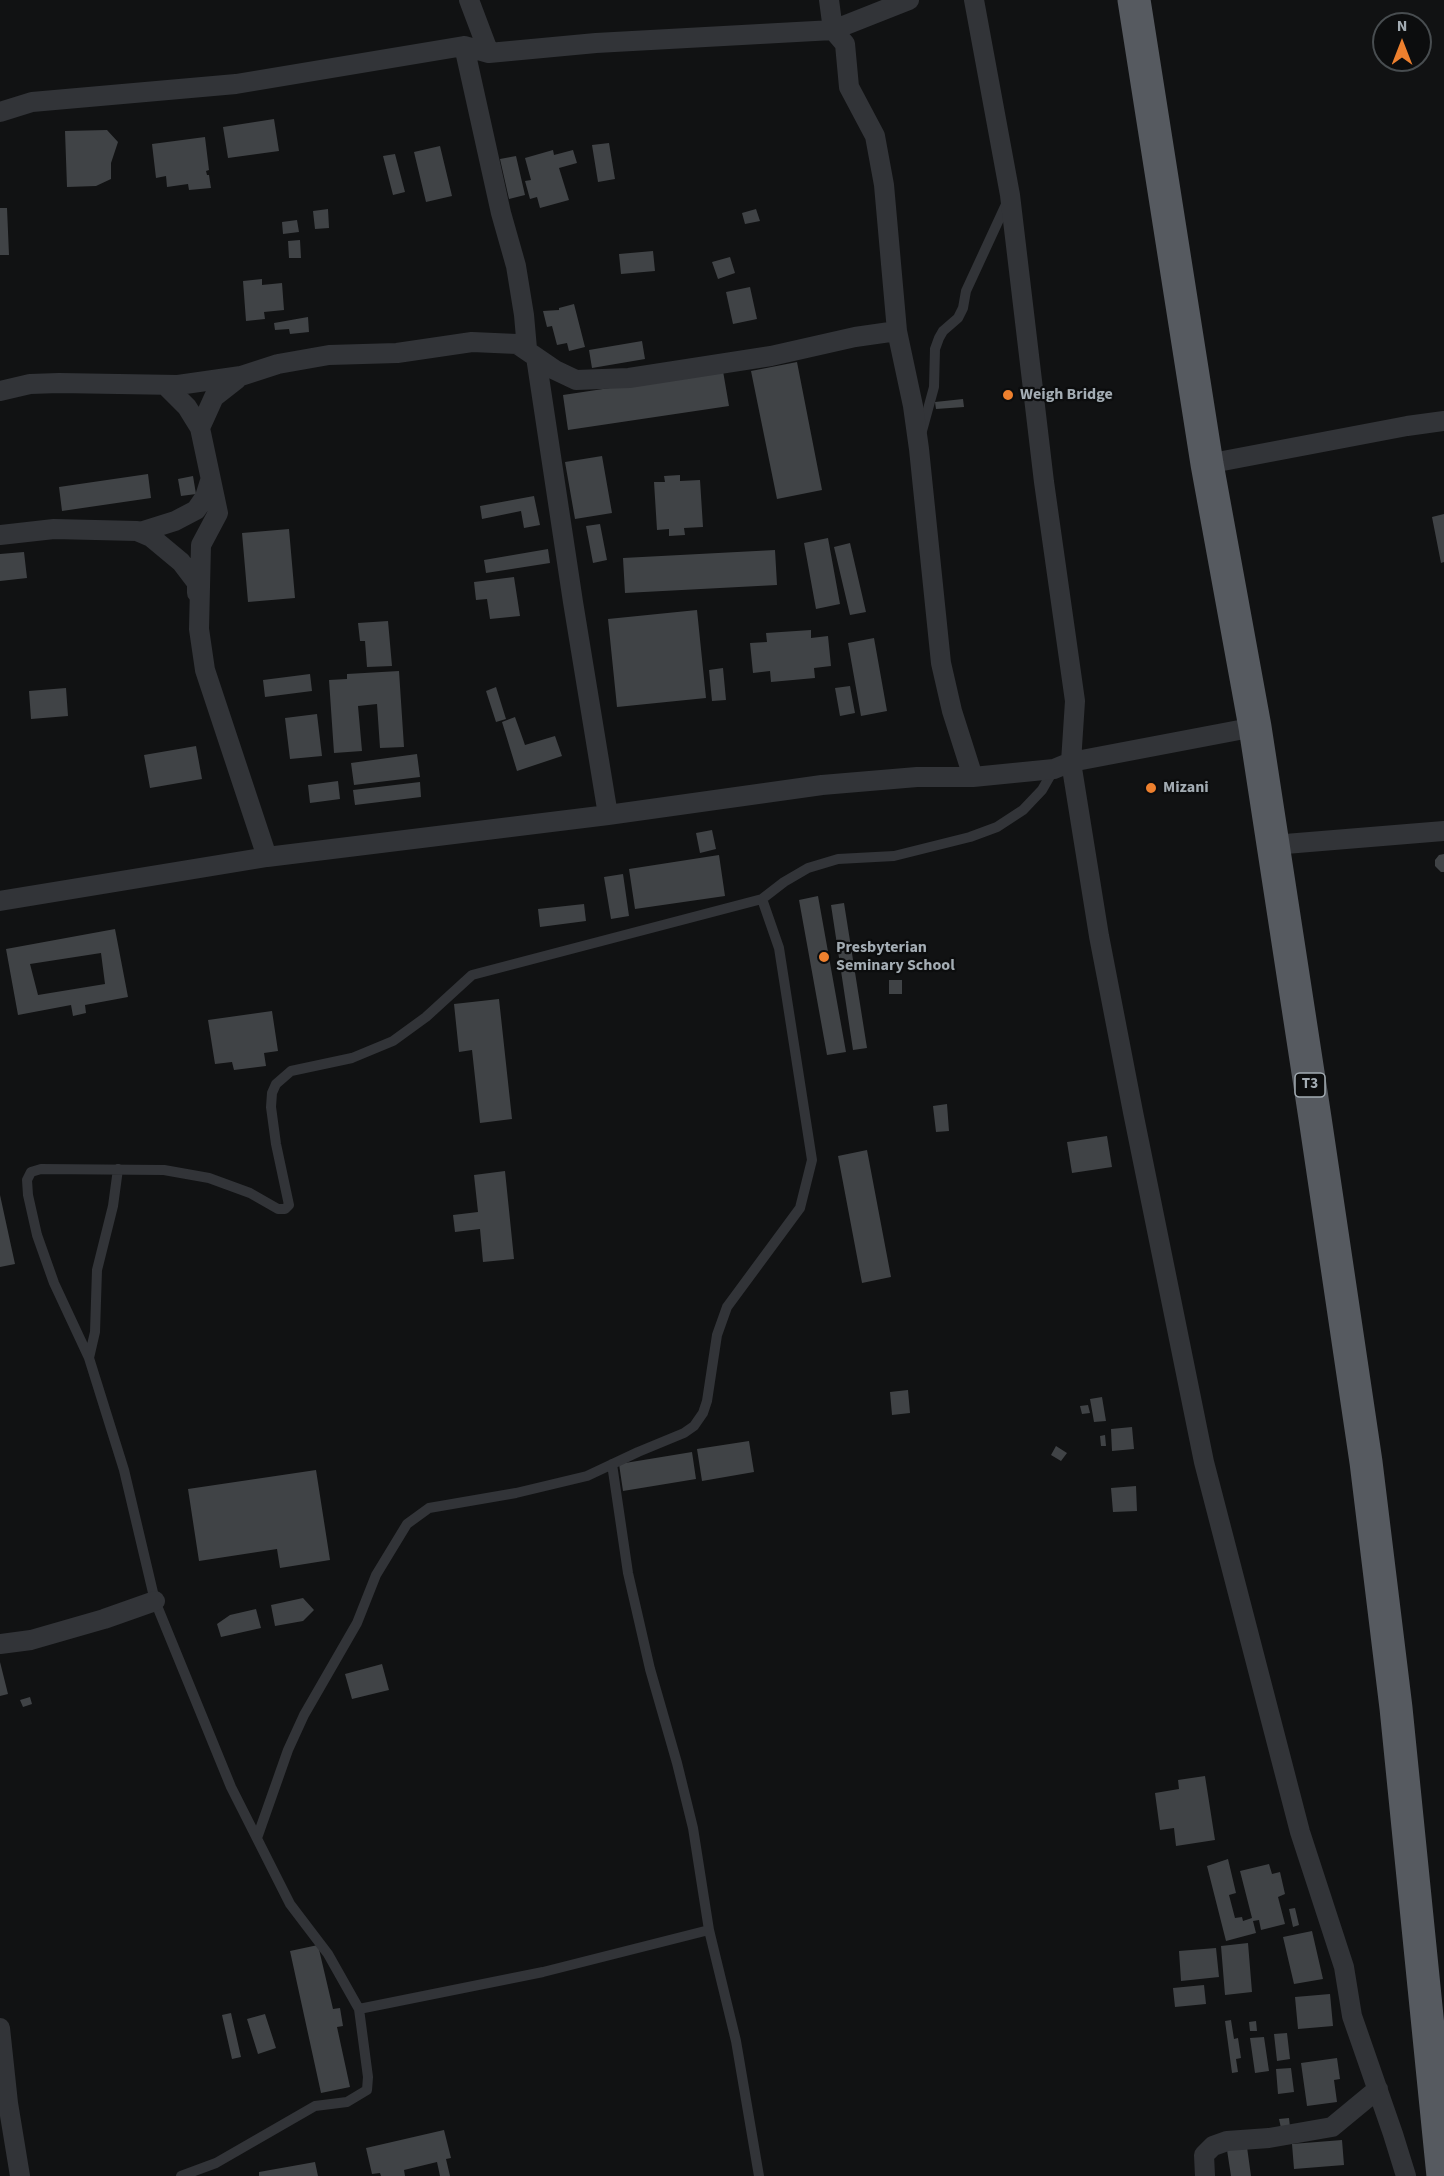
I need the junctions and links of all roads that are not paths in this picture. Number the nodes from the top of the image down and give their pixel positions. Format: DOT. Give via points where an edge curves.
graph roads {
  1 [pos="469,0"];
  2 [pos="829,0"];
  3 [pos="909,0"];
  4 [pos="974,0"];
  5 [pos="1134,0"];
  6 [pos="833,30"];
  7 [pos="464,46"];
  8 [pos="489,53"];
  9 [pos="0,112"];
  10 [pos="1010,195"];
  11 [pos="897,331"];
  12 [pos="531,353"];
  13 [pos="241,376"];
  14 [pos="165,385"];
  15 [pos="0,391"];
  16 [pos="1444,421"];
  17 [pos="200,428"];
  18 [pos="919,449"];
  19 [pos="1207,464"];
  20 [pos="210,481"];
  21 [pos="140,532"];
  22 [pos="0,535"];
  23 [pos="199,629"];
  24 [pos="1255,727"];
  25 [pos="1063,765"];
  26 [pos="973,777"];
  27 [pos="608,815"];
  28 [pos="1444,831"];
  29 [pos="1274,845"];
  30 [pos="267,857"];
  31 [pos="762,899"];
  32 [pos="0,902"];
  33 [pos="118,1169"];
  34 [pos="89,1358"];
  35 [pos="612,1464"];
  36 [pos="155,1601"];
  37 [pos="0,1644"];
  38 [pos="257,1838"];
  39 [pos="709,1930"];
  40 [pos="359,2009"];
  41 [pos="0,2028"];
  42 [pos="1378,2089"];
  43 [pos="20,2176"];
  44 [pos="181,2176"];
  45 [pos="759,2176"];
  46 [pos="1205,2176"];
  47 [pos="1406,2176"];
  48 [pos="1443,2176"];
  1 -- 8 [label="street"];
  2 -- 6 [label="street"];
  3 -- 6 [label="street"];
  4 -- 10 [label="street"];
  5 -- 19 [label="highway, T3"];
  6 -- 8 [label="street"];
  6 -- 11 [label="street" via="845,44 849,87 875,136 884,185"];
  7 -- 8 [label="street"];
  7 -- 9 [label="street" via="236,84 32,102"];
  7 -- 12 [label="street" via="516,266"];
  10 -- 18 [label="lane" via="966,291 963,308 935,349 934,387"];
  10 -- 25 [label="street" via="1075,701"];
  11 -- 12 [label="street" via="718,365 619,379 576,380"];
  11 -- 18 [label="street"];
  12 -- 13 [label="street" via="507,342 471,342 397,352 329,355 278,364"];
  12 -- 27 [label="street"];
  13 -- 14 [label="street"];
  13 -- 17 [label="street" via="214,397"];
  14 -- 15 [label="street" via="30,384"];
  14 -- 17 [label="street" via="187,407"];
  16 -- 19 [label="street"];
  17 -- 20 [label="street"];
  18 -- 26 [label="street" via="941,663"];
  19 -- 24 [label="highway, T3"];
  20 -- 21 [label="street" via="196,510"];
  20 -- 23 [label="street" via="218,513 201,545"];
  21 -- 22 [label="street" via="54,529"];
  21 -- 23 [label="street" via="181,562 197,583"];
  23 -- 30 [label="street" via="205,670"];
  24 -- 25 [label="street"];
  24 -- 29 [label="highway, T3"];
  25 -- 26 [label="street"];
  25 -- 31 [label="lane" via="1023,810 997,827 894,856 838,859 808,868"];
  25 -- 42 [label="street" via="1204,1462 1300,1832 1344,1967 1352,2016"];
  26 -- 27 [label="street" via="822,785"];
  27 -- 30 [label="street"];
  28 -- 29 [label="street"];
  29 -- 48 [label="highway, T3" via="1366,1462 1396,1708"];
  30 -- 32 [label="street"];
  31 -- 33 [label="lane" via="472,975 393,1041 352,1058 291,1071 276,1084 271,1107 289,1205 285,1209 209,1178 164,1170"];
  31 -- 35 [label="lane" via="779,948 812,1160 800,1208 727,1307 717,1335 707,1401 698,1420 684,1433"];
  33 -- 34 [label="lane" via="97,1270 95,1332"];
  33 -- 34 [label="lane" via="40,1169 31,1172 27,1179 37,1235 47,1264"];
  34 -- 36 [label="lane" via="124,1470"];
  35 -- 38 [label="lane" via="587,1476 429,1508 406,1524 376,1575 357,1623 304,1715"];
  35 -- 39 [label="lane" via="628,1573 693,1828"];
  36 -- 37 [label="street" via="31,1640"];
  36 -- 38 [label="lane" via="231,1787"];
  38 -- 40 [label="lane" via="290,1904 328,1954"];
  39 -- 40 [label="lane" via="543,1972"];
  39 -- 45 [label="lane" via="736,2042"];
  40 -- 44 [label="lane" via="367,2090 347,2102 315,2106 216,2163"];
  41 -- 43 [label="street"];
  42 -- 46 [label="street" via="1332,2127 1213,2146 1204,2155"];
  42 -- 47 [label="street"];
}
